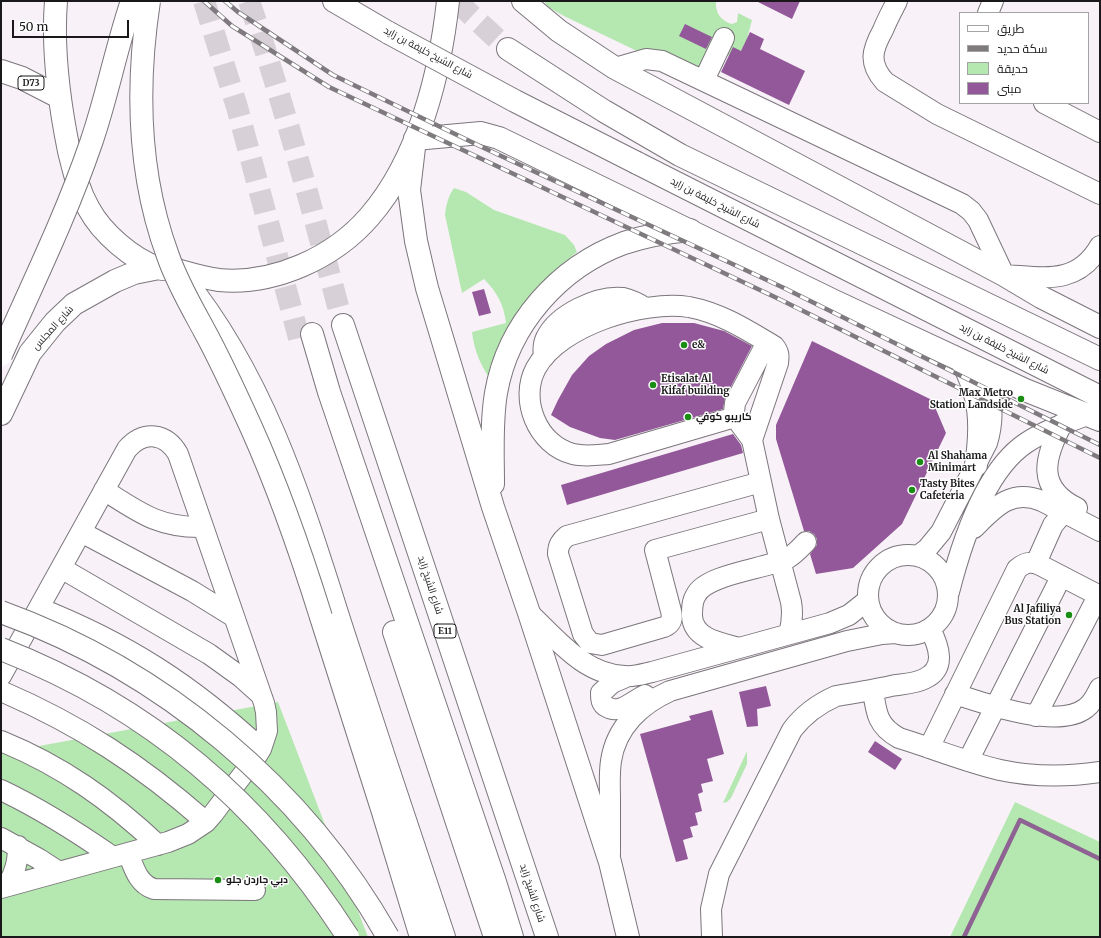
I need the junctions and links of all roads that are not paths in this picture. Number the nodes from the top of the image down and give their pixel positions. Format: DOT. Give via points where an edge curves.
graph roads {
  1 [pos="56,1"];
  2 [pos="132,1"];
  3 [pos="149,1"];
  4 [pos="334,1"];
  5 [pos="448,1"];
  6 [pos="523,1"];
  7 [pos="535,1"];
  8 [pos="897,1"];
  9 [pos="993,1"];
  10 [pos="988,12"];
  11 [pos="559,31"];
  12 [pos="724,38"];
  13 [pos="508,49"];
  14 [pos="615,68"];
  15 [pos="1,71"];
  16 [pos="704,80"];
  17 [pos="60,97"];
  18 [pos="1046,104"];
  19 [pos="1100,132"];
  20 [pos="415,140"];
  21 [pos="1100,194"];
  22 [pos="690,230"];
  23 [pos="1100,246"];
  24 [pos="167,269"];
  25 [pos="1004,275"];
  26 [pos="1042,297"];
  27 [pos="1100,317"];
  28 [pos="343,325"];
  29 [pos="1100,327"];
  30 [pos="767,342"];
  31 [pos="1,355"];
  32 [pos="1100,359"];
  33 [pos="971,365"];
  34 [pos="1100,397"];
  35 [pos="1,414"];
  36 [pos="735,416"];
  37 [pos="1093,418"];
  38 [pos="1062,424"];
  39 [pos="752,440"];
  40 [pos="976,465"];
  41 [pos="761,482"];
  42 [pos="104,490"];
  43 [pos="493,507"];
  44 [pos="1063,513"];
  45 [pos="769,519"];
  46 [pos="1100,520"];
  47 [pos="203,528"];
  48 [pos="1100,531"];
  49 [pos="81,532"];
  50 [pos="966,537"];
  51 [pos="806,542"];
  52 [pos="918,556"];
  53 [pos="780,562"];
  54 [pos="1036,563"];
  55 [pos="61,568"];
  56 [pos="220,574"];
  57 [pos="1061,577"];
  58 [pos="177,583"];
  59 [pos="949,592"];
  60 [pos="1099,596"];
  61 [pos="868,600"];
  62 [pos="39,608"];
  63 [pos="1,612"];
  64 [pos="529,613"];
  65 [pos="234,617"];
  66 [pos="930,629"];
  67 [pos="896,633"];
  68 [pos="789,634"];
  69 [pos="241,636"];
  70 [pos="739,648"];
  71 [pos="1,649"];
  72 [pos="209,654"];
  73 [pos="1,676"];
  74 [pos="626,677"];
  75 [pos="1100,688"];
  76 [pos="873,690"];
  77 [pos="1,691"];
  78 [pos="670,691"];
  79 [pos="261,694"];
  80 [pos="955,694"];
  81 [pos="996,706"];
  82 [pos="1036,716"];
  83 [pos="1,741"];
  84 [pos="929,748"];
  85 [pos="261,749"];
  86 [pos="968,761"];
  87 [pos="1100,772"];
  88 [pos="1,790"];
  89 [pos="206,822"];
  90 [pos="71,828"];
  91 [pos="9,842"];
  92 [pos="158,845"];
  93 [pos="120,855"];
  94 [pos="610,862"];
  95 [pos="65,871"];
  96 [pos="4,887"];
  97 [pos="255,890"];
  98 [pos="348,937"];
  99 [pos="388,937"];
  100 [pos="421,937"];
  101 [pos="444,937"];
  102 [pos="495,937"];
  103 [pos="512,937"];
  104 [pos="547,937"];
  105 [pos="628,937"];
  106 [pos="712,937"];
  1 -- 17 [label="main road" via="55,41"];
  2 -- 31 [label="main road, bridge" via="104,101 76,185"];
  3 -- 100 [label="main road, bridge" via="142,52 141,114 147,175 160,231 178,282 228,378 271,474 306,569"];
  4 -- 34 [label="main road, شارع الشيخ خليفة بن زايد, bridge" via="508,97"];
  5 -- 20 [label="main road" via="434,81"];
  6 -- 11 [label="main road"];
  7 -- 11 [label="main road"];
  8 -- 21 [label="street" via="873,51 875,68 885,82 937,114"];
  9 -- 10 [label="street"];
  11 -- 14 [label="main road"];
  12 -- 16 [label="street"];
  13 -- 32 [label="main road" via="604,111 680,154"];
  14 -- 16 [label="street" via="654,59"];
  14 -- 25 [label="main road"];
  15 -- 17 [label="main road, D73" via="22,78"];
  16 -- 25 [label="street" via="962,204 978,220"];
  17 -- 24 [label="main road" via="76,181 89,210 115,242 131,254"];
  18 -- 19 [label="street"];
  20 -- 22 [label="main road" via="481,133 499,138"];
  20 -- 24 [label="main road" via="399,176 369,217 326,253 301,266 275,275 248,280 220,280"];
  20 -- 43 [label="main road" via="409,190 419,256"];
  22 -- 33 [label="main road"];
  22 -- 43 [label="main road" via="639,239 608,250 561,280 534,307 513,341 496,392 493,426"];
  23 -- 25 [label="street" via="1093,258 1073,274 1044,277"];
  24 -- 35 [label="main road, شارع المجلس" via="134,273 74,304 30,352"];
  24 -- 101 [label="main road" via="211,315 238,358 278,442 312,535"];
  25 -- 26 [label="main road"];
  26 -- 27 [label="main road" via="1065,301"];
  26 -- 29 [label="main road"];
  28 -- 104 [label="main road, شارع الشيخ زايد / E11"];
  30 -- 36 [label="street" via="735,403"];
  30 -- 36 [label="street" via="716,314 689,307 658,306 628,311 601,320 562,341 536,368 529,395 531,410 537,425 545,435 558,447 588,456 609,454"];
  30 -- 39 [label="street" via="778,351 779,357"];
  33 -- 37 [label="main road"];
  33 -- 40 [label="main road" via="978,401 979,436"];
  36 -- 39 [label="street"];
  37 -- 38 [label="street"];
  38 -- 46 [label="street" via="1052,442 1047,461 1050,484 1066,503"];
  38 -- 50 [label="street" via="1026,443 1003,464 991,482"];
  39 -- 41 [label="street"];
  40 -- 52 [label="street" via="941,532"];
  41 -- 45 [label="street"];
  41 -- 45 [label="street" via="563,539 559,543 558,554 586,639 590,643 602,645 670,623 671,611 655,550"];
  42 -- 47 [label="street" via="148,517 182,527"];
  42 -- 47 [label="street" via="132,443 146,437 161,438 174,447 178,454"];
  42 -- 49 [label="street"];
  43 -- 64 [label="main road"];
  44 -- 48 [label="street"];
  44 -- 50 [label="street" via="1034,498 1018,497 999,504"];
  44 -- 54 [label="street" via="1050,530"];
  45 -- 53 [label="street"];
  47 -- 56 [label="street"];
  49 -- 55 [label="street"];
  49 -- 58 [label="street"];
  50 -- 59 [label="street"];
  51 -- 53 [label="street" via="798,551"];
  52 -- 59 [label="street" via="935,564 944,577"];
  52 -- 61 [label="street" via="905,554 890,559 877,569 870,584"];
  53 -- 68 [label="street" via="792,607"];
  53 -- 70 [label="street" via="717,579 696,593 692,605 692,619 698,630 709,640"];
  54 -- 57 [label="street"];
  54 -- 80 [label="street" via="1026,563 1018,569"];
  55 -- 62 [label="street"];
  55 -- 72 [label="street"];
  56 -- 58 [label="street" via="202,585 188,586"];
  56 -- 65 [label="street"];
  57 -- 60 [label="street"];
  57 -- 81 [label="street"];
  58 -- 65 [label="street"];
  59 -- 66 [label="street" via="947,606 941,619"];
  60 -- 82 [label="street"];
  61 -- 67 [label="street" via="877,621"];
  61 -- 68 [label="street" via="840,620"];
  62 -- 73 [label="street"];
  62 -- 85 [label="street" via="100,634 157,667 211,705"];
  63 -- 99 [label="main road, bridge" via="52,632 110,661 176,704 215,734 258,772 306,821 357,887"];
  64 -- 74 [label="street" via="589,667 607,674"];
  64 -- 94 [label="main road"];
  65 -- 69 [label="street"];
  66 -- 67 [label="street" via="920,634"];
  66 -- 76 [label="street" via="938,644 940,656 930,676 917,682"];
  67 -- 78 [label="street" via="847,641"];
  68 -- 70 [label="street"];
  69 -- 72 [label="street" via="228,650 216,655"];
  69 -- 79 [label="street"];
  70 -- 74 [label="street"];
  71 -- 98 [label="main road, bridge" via="50,670 111,702 143,722 205,769 286,851"];
  72 -- 79 [label="street"];
  74 -- 78 [label="street" via="612,683 601,693 601,700 611,710 618,710 655,692"];
  75 -- 82 [label="street" via="1090,705 1081,712 1055,717"];
  76 -- 84 [label="street" via="882,726 899,738"];
  76 -- 106 [label="street" via="826,700 808,712 792,730 719,874 711,909"];
  77 -- 89 [label="street" via="60,718 121,755 179,798"];
  78 -- 94 [label="street" via="634,714 614,748 610,784"];
  79 -- 85 [label="street" via="267,722"];
  80 -- 81 [label="street"];
  80 -- 84 [label="street"];
  81 -- 82 [label="street"];
  81 -- 86 [label="street"];
  83 -- 92 [label="street" via="48,762 95,792 122,812"];
  84 -- 86 [label="street"];
  85 -- 89 [label="street"];
  86 -- 87 [label="street" via="1001,770 1047,776"];
  88 -- 90 [label="street"];
  89 -- 92 [label="street" via="179,839"];
  90 -- 93 [label="street"];
  90 -- 95 [label="street" via="75,856"];
  91 -- 95 [label="street"];
  91 -- 96 [label="street" via="18,855 15,871"];
  92 -- 93 [label="street"];
  93 -- 95 [label="street"];
  93 -- 97 [label="street" via="140,880 154,889"];
  94 -- 105 [label="main road"];
  95 -- 96 [label="street"];
  102 -- 103 [label="main road" via="327,430 305,336 329,392"];
}
